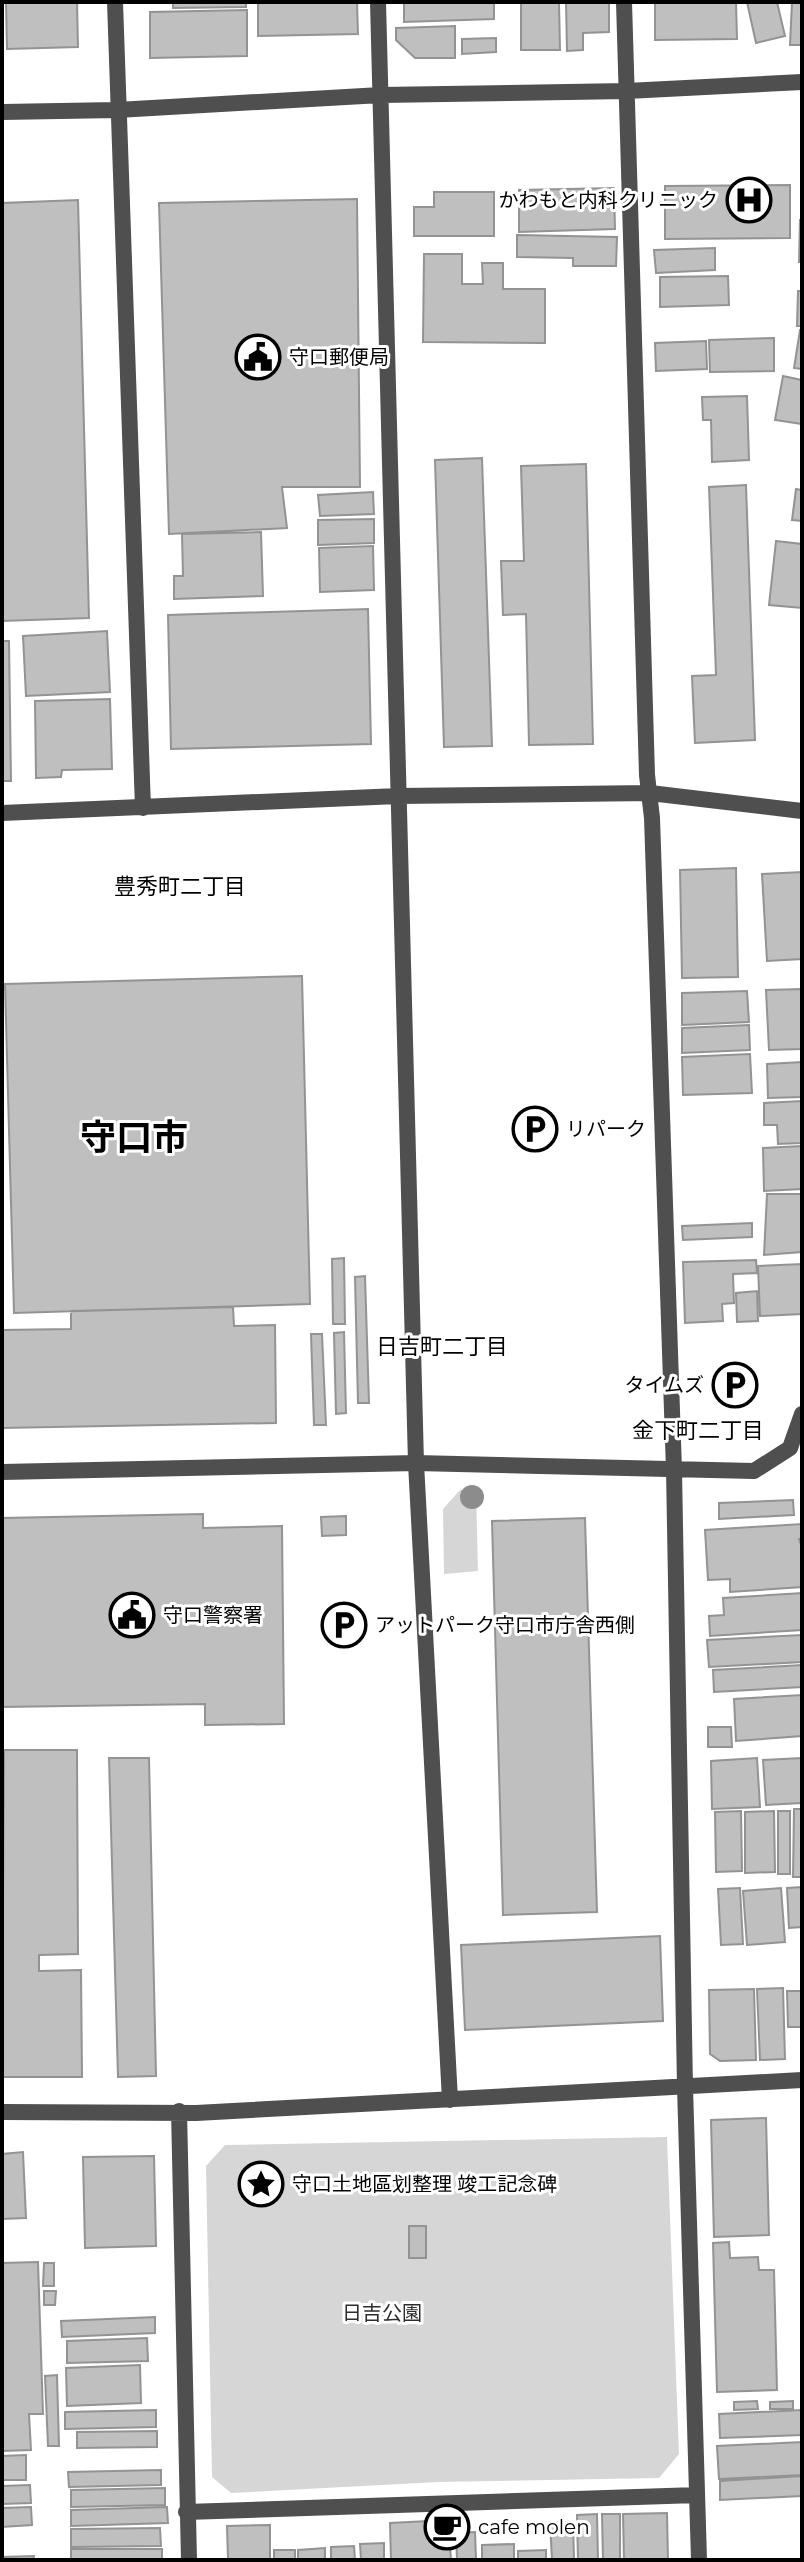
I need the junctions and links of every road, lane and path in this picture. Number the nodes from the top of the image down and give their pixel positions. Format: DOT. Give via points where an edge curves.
graph roads {
  1 [pos="115,2"];
  2 [pos="378,2"];
  3 [pos="624,2"];
  4 [pos="802,82"];
  5 [pos="627,91"];
  6 [pos="381,95"];
  7 [pos="117,110"];
  8 [pos="2,112"];
  9 [pos="650,793"];
  10 [pos="398,796"];
  11 [pos="143,808"];
  12 [pos="802,811"];
  13 [pos="2,813"];
  14 [pos="802,1414"];
  15 [pos="796,1450"];
  16 [pos="416,1463"];
  17 [pos="674,1470"];
  18 [pos="2,1472"];
  19 [pos="802,2080"];
  20 [pos="685,2087"];
  21 [pos="450,2100"];
  22 [pos="179,2111"];
  23 [pos="2,2112"];
  24 [pos="697,2495"];
  25 [pos="186,2512"];
  26 [pos="189,2560"];
  27 [pos="699,2560"];
  1 -- 7 [label="street"];
  2 -- 6 [label="street"];
  3 -- 5 [label="street"];
  4 -- 5 [label="street"];
  5 -- 6 [label="street"];
  5 -- 9 [label="street"];
  6 -- 7 [label="street"];
  6 -- 10 [label="street"];
  7 -- 8 [label="street"];
  7 -- 11 [label="street"];
  9 -- 10 [label="street"];
  9 -- 12 [label="street"];
  9 -- 17 [label="street"];
  10 -- 11 [label="street"];
  10 -- 16 [label="street"];
  11 -- 13 [label="street"];
  14 -- 15 [label="street"];
  15 -- 17 [label="street" via="754,1471"];
  16 -- 17 [label="street"];
  16 -- 18 [label="street"];
  16 -- 21 [label="street"];
  17 -- 20 [label="street"];
  19 -- 20 [label="street"];
  20 -- 21 [label="street"];
  20 -- 24 [label="street"];
  21 -- 22 [label="street"];
  22 -- 23 [label="street"];
  22 -- 25 [label="street"];
  24 -- 25 [label="street"];
  24 -- 27 [label="street"];
  25 -- 26 [label="street"];
}
